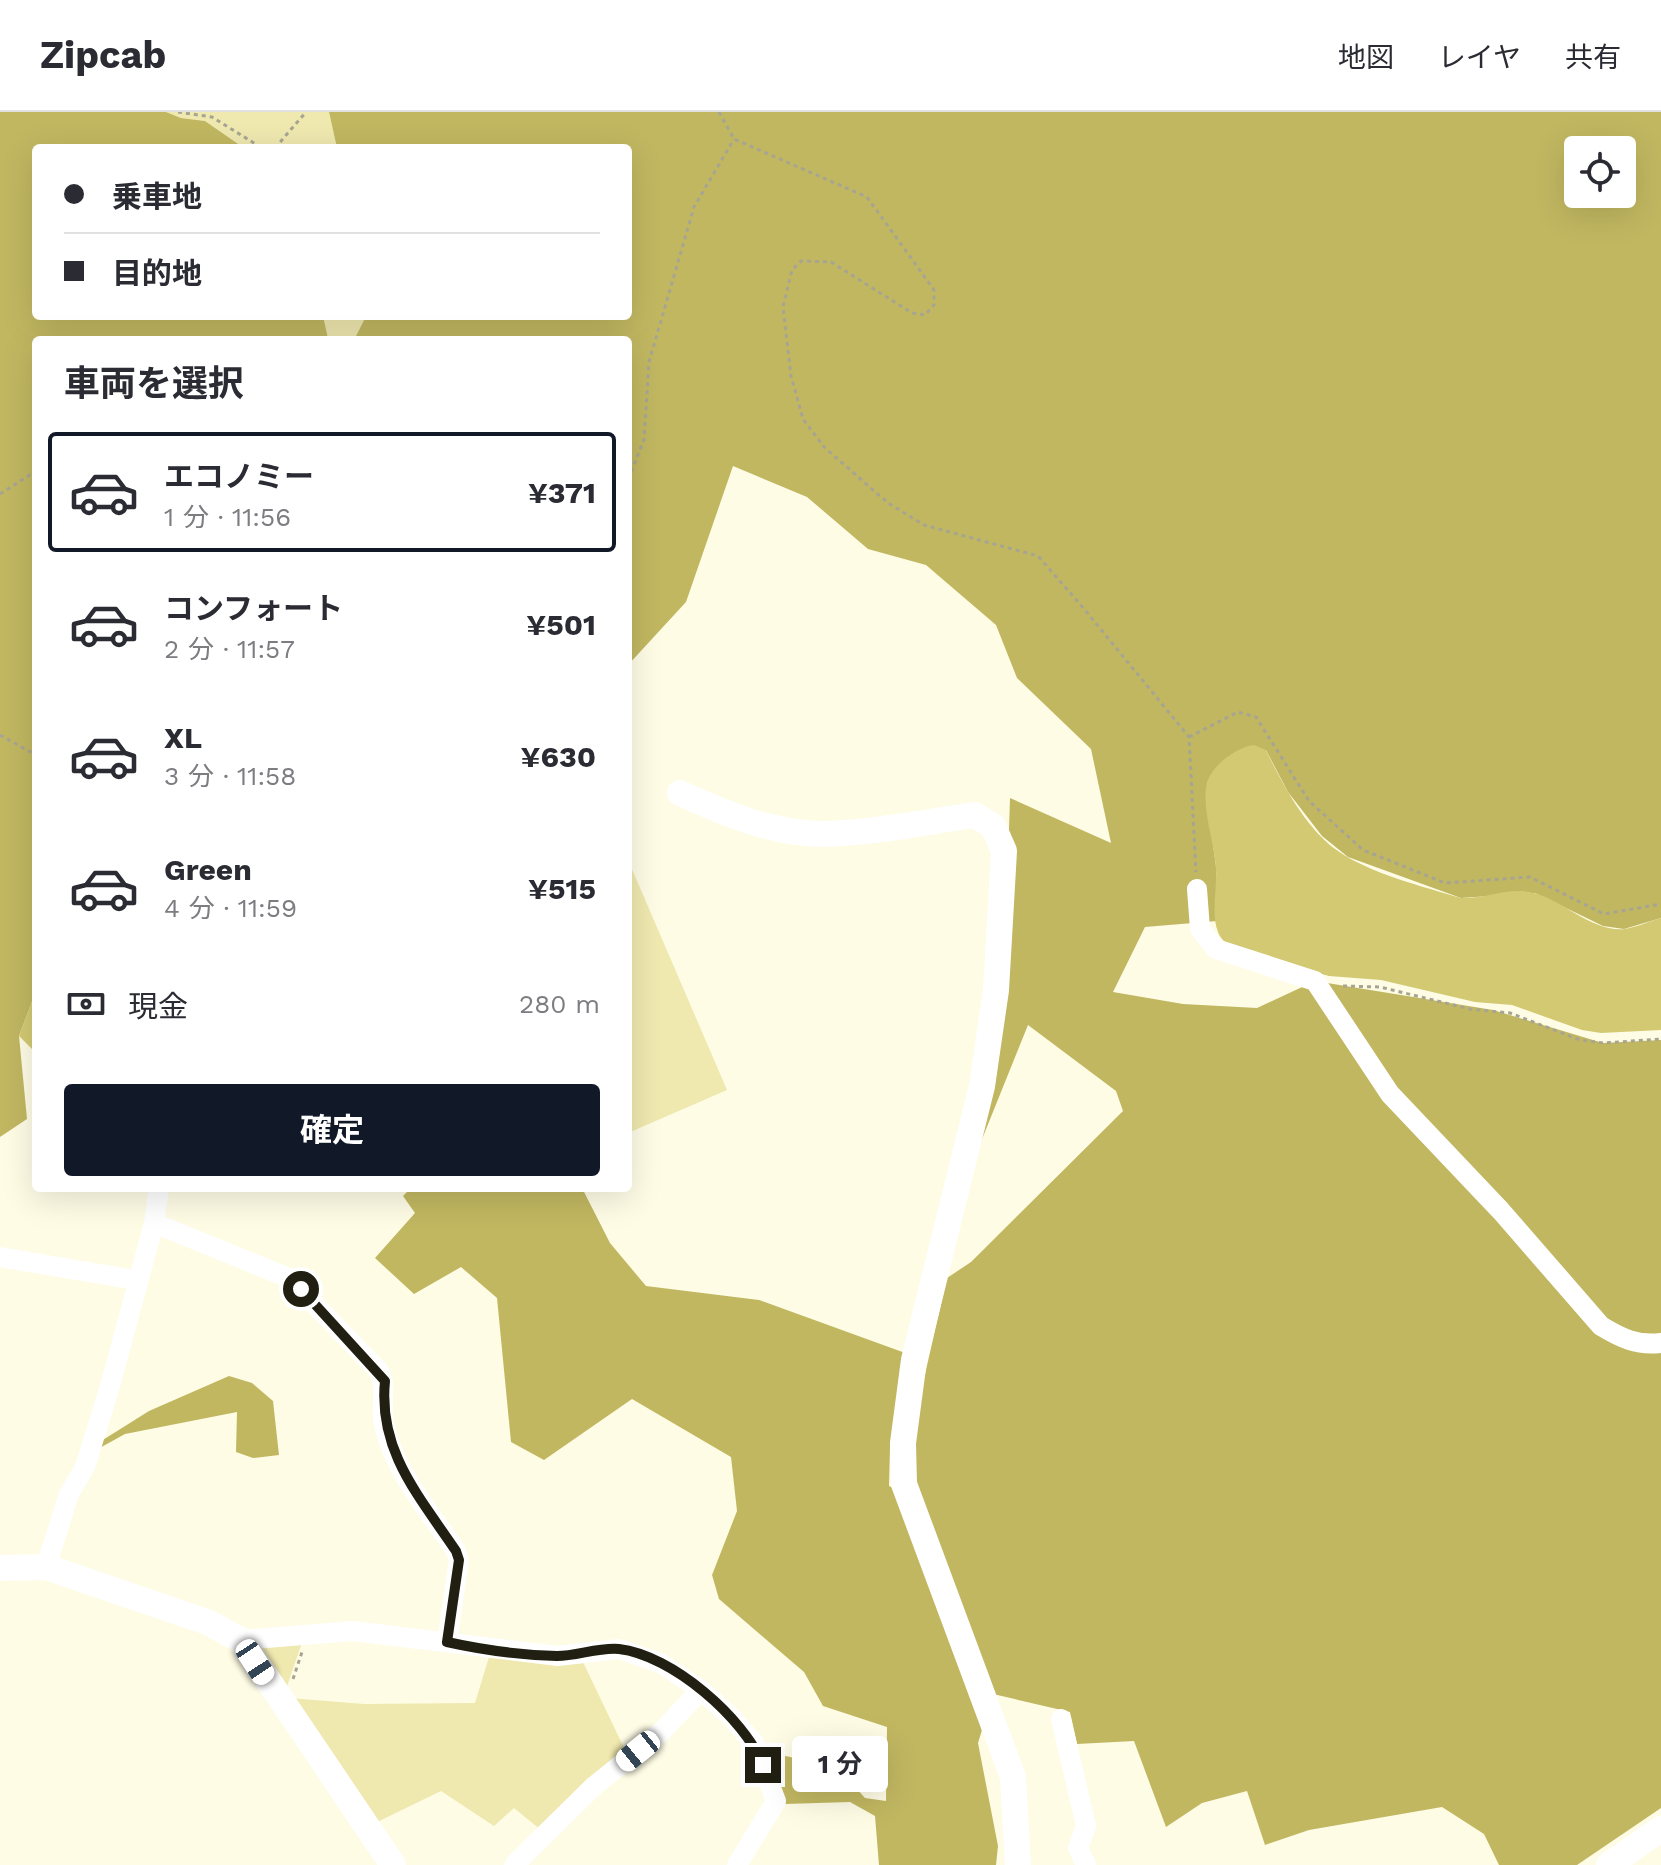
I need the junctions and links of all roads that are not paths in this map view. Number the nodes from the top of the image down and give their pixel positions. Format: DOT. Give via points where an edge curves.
graph roads {
  1 [pos="680,793"];
  2 [pos="1197,889"];
  3 [pos="158,1192"];
  4 [pos="154,1223"];
  5 [pos="0,1257"];
  6 [pos="136,1280"];
  7 [pos="1661,1343"];
  8 [pos="46,1567"];
  9 [pos="0,1568"];
  10 [pos="241,1640"];
  11 [pos="447,1642"];
  12 [pos="701,1690"];
  13 [pos="1061,1719"];
  14 [pos="1661,1829"];
  15 [pos="393,1865"];
  16 [pos="514,1865"];
  17 [pos="737,1865"];
  18 [pos="1018,1865"];
  19 [pos="1086,1865"];
  20 [pos="1609,1865"];
  1 -- 18 [label="street" via="736,816 820,834 975,815 993,826 1004,851 996,990 982,1086 914,1360 903,1471 911,1508 1013,1777"];
  2 -- 7 [label="street" via="1200,929 1216,949 1315,981 1390,1094 1601,1326 1644,1345"];
  3 -- 4 [label="street"];
  4 -- 6 [label="street"];
  4 -- 11 [label="street" via="289,1278 378,1370 385,1381 384,1424 399,1466 459,1560"];
  5 -- 6 [label="street"];
  6 -- 8 [label="street" via="85,1467 69,1494"];
  8 -- 9 [label="street"];
  8 -- 10 [label="street" via="207,1622"];
  10 -- 11 [label="street" via="353,1631"];
  10 -- 15 [label="street"];
  11 -- 12 [label="street" via="558,1656 619,1649 660,1663"];
  12 -- 16 [label="street"];
  12 -- 17 [label="street" via="754,1743 776,1801"];
  13 -- 19 [label="street" via="1086,1826 1078,1848"];
  14 -- 20 [label="street"];
}
